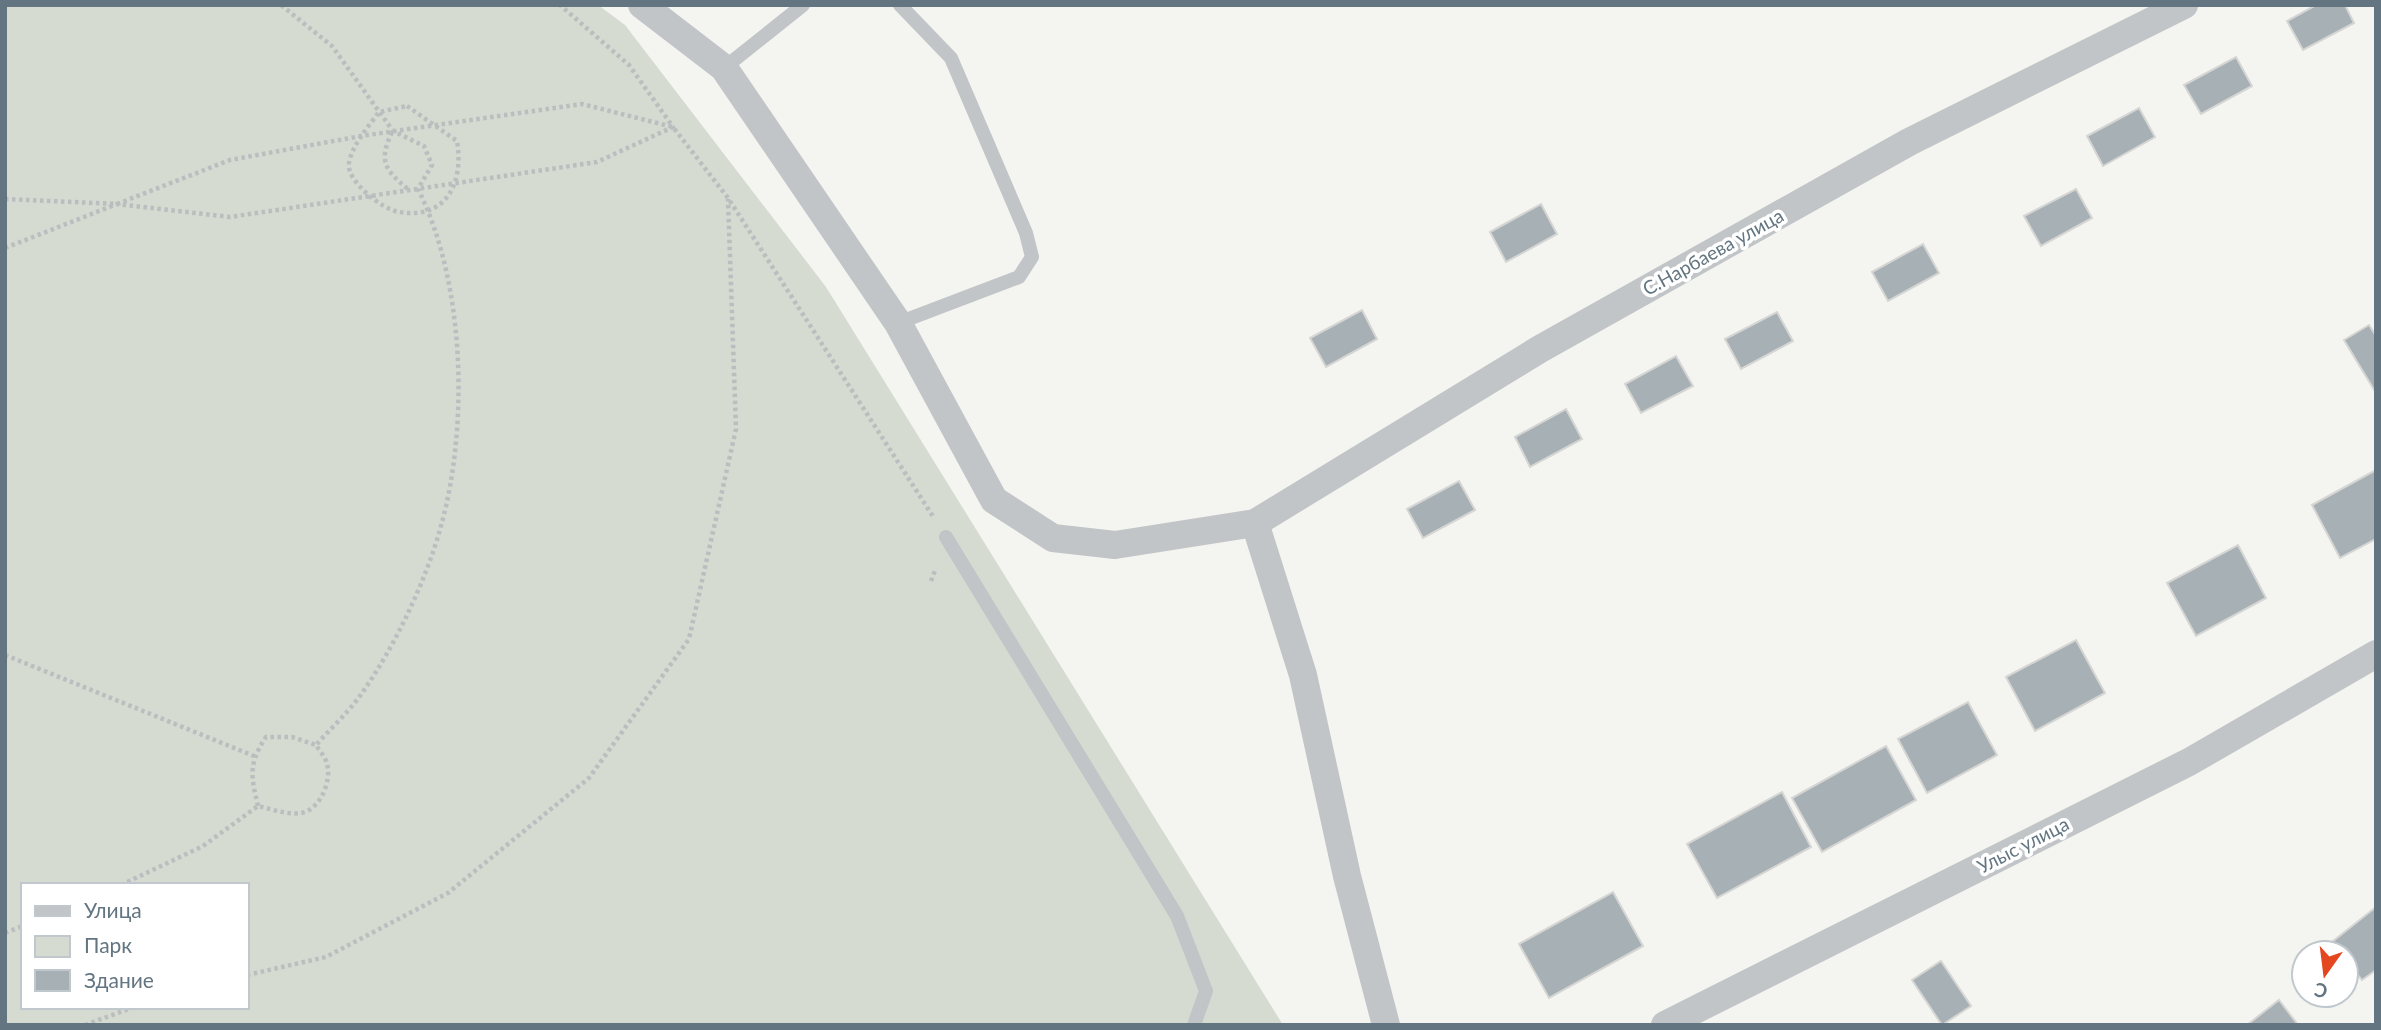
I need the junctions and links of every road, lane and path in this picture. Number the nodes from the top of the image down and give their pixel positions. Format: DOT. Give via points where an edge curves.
graph roads {
  1 [pos="281,5"];
  2 [pos="560,5"];
  3 [pos="642,5"];
  4 [pos="803,5"];
  5 [pos="900,5"];
  6 [pos="2184,5"];
  7 [pos="723,68"];
  8 [pos="379,112"];
  9 [pos="438,125"];
  10 [pos="673,127"];
  11 [pos="393,131"];
  12 [pos="361,136"];
  13 [pos="454,184"];
  14 [pos="418,189"];
  15 [pos="409,190"];
  16 [pos="370,196"];
  17 [pos="728,198"];
  18 [pos="5,199"];
  19 [pos="117,204"];
  20 [pos="429,212"];
  21 [pos="5,248"];
  22 [pos="898,323"];
  23 [pos="1255,523"];
  24 [pos="946,537"];
  25 [pos="931,582"];
  26 [pos="2376,654"];
  27 [pos="5,655"];
  28 [pos="316,745"];
  29 [pos="254,756"];
  30 [pos="258,806"];
  31 [pos="125,883"];
  32 [pos="248,975"];
  33 [pos="129,1009"];
  34 [pos="85,1025"];
  35 [pos="1194,1025"];
  36 [pos="1386,1025"];
  37 [pos="1665,1025"];
  1 -- 8 [label="path" via="332,46"];
  2 -- 10 [label="path" via="629,65"];
  3 -- 7 [label="street"];
  4 -- 7 [label="lane"];
  5 -- 22 [label="lane" via="951,58 1032,257 1020,277"];
  6 -- 23 [label="street, С.Нарбаева улица" via="1909,142 1540,349"];
  7 -- 22 [label="street"];
  8 -- 9 [label="path" via="407,106"];
  8 -- 11 [label="path"];
  8 -- 12 [label="path"];
  9 -- 10 [label="path" via="582,104"];
  9 -- 11 [label="path"];
  9 -- 13 [label="path" via="457,141 460,162"];
  10 -- 13 [label="path" via="597,162"];
  10 -- 17 [label="path"];
  11 -- 12 [label="path"];
  11 -- 14 [label="path" via="424,146 432,166"];
  11 -- 15 [label="path" via="383,150 387,172"];
  12 -- 16 [label="path" via="349,163 352,179"];
  12 -- 19 [label="path" via="230,160"];
  13 -- 14 [label="path"];
  13 -- 20 [label="path" via="448,197"];
  14 -- 15 [label="path"];
  14 -- 20 [label="path"];
  15 -- 16 [label="path"];
  16 -- 19 [label="path" via="230,217"];
  16 -- 20 [label="path" via="397,212"];
  17 -- 24 [label="path"];
  17 -- 32 [label="path" via="736,429 688,639 589,778 449,893 327,957"];
  18 -- 19 [label="path"];
  19 -- 21 [label="path"];
  20 -- 28 [label="path" via="457,338 457,433 441,526 405,619 362,694"];
  22 -- 23 [label="street" via="994,500 1053,538 1115,545"];
  23 -- 36 [label="street" via="1303,675 1347,876"];
  24 -- 25 [label="path"];
  24 -- 35 [label="lane" via="1177,916 1206,990"];
  26 -- 37 [label="street, Улыс улица" via="2189,762"];
  27 -- 29 [label="path"];
  28 -- 29 [label="path" via="292,737 266,737"];
  28 -- 30 [label="path" via="327,764 326,786 319,801 304,813"];
  29 -- 30 [label="path" via="251,776"];
  30 -- 31 [label="path" via="203,846"];
  33 -- 34 [label="path"];
}
